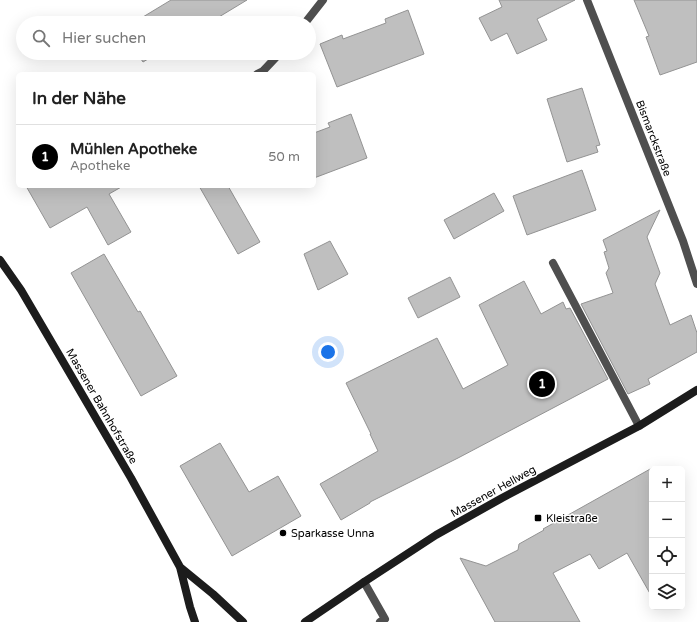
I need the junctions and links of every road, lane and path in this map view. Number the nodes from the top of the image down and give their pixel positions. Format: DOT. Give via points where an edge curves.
graph roads {
  1 [pos="323,0"];
  2 [pos="587,0"];
  3 [pos="310,16"];
  4 [pos="273,60"];
  5 [pos="261,72"];
  6 [pos="0,260"];
  7 [pos="553,263"];
  8 [pos="697,284"];
  9 [pos="697,390"];
  10 [pos="639,426"];
  11 [pos="180,567"];
  12 [pos="364,582"];
  13 [pos="195,622"];
  14 [pos="243,622"];
  15 [pos="305,622"];
  16 [pos="380,622"];
  1 -- 3 [label="street"];
  2 -- 8 [label="street, Bismarckstraße" via="683,241"];
  4 -- 5 [label="street"];
  6 -- 11 [label="main road, Massener Bahnhofstraße" via="62,360"];
  7 -- 10 [label="street"];
  9 -- 10 [label="main road, Massener Hellweg"];
  10 -- 12 [label="main road, Massener Hellweg" via="436,535"];
  11 -- 13 [label="main road, Massener Bahnhofstraße"];
  11 -- 14 [label="main road, Massener Bahnhofstraße"];
  12 -- 15 [label="main road, Massener Hellweg"];
  12 -- 16 [label="street" via="385,619"];
}
